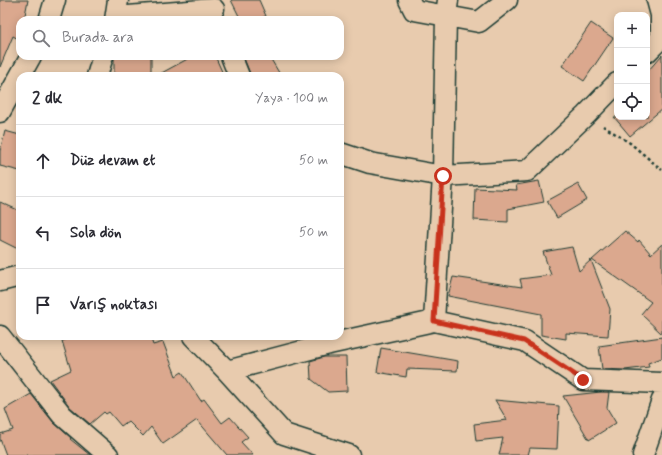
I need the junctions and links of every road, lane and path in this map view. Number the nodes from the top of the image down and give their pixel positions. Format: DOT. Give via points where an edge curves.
graph roads {
  1 [pos="55,0"];
  2 [pos="409,0"];
  3 [pos="507,0"];
  4 [pos="447,8"];
  5 [pos="215,10"];
  6 [pos="660,10"];
  7 [pos="116,12"];
  8 [pos="50,16"];
  9 [pos="661,38"];
  10 [pos="650,49"];
  11 [pos="29,60"];
  12 [pos="102,60"];
  13 [pos="233,60"];
  14 [pos="22,72"];
  15 [pos="98,72"];
  16 [pos="237,72"];
  17 [pos="16,83"];
  18 [pos="616,84"];
  19 [pos="0,112"];
  20 [pos="586,115"];
  21 [pos="344,153"];
  22 [pos="662,170"];
  23 [pos="443,176"];
  24 [pos="16,277"];
  25 [pos="0,282"];
  26 [pos="434,321"];
  27 [pos="0,336"];
  28 [pos="197,340"];
  29 [pos="227,371"];
  30 [pos="662,383"];
  31 [pos="662,400"];
  32 [pos="284,434"];
  33 [pos="108,455"];
  34 [pos="308,455"];
  35 [pos="349,455"];
  36 [pos="642,455"];
  1 -- 8 [label="street"];
  2 -- 4 [label="street" via="414,10"];
  3 -- 4 [label="street" via="479,22"];
  4 -- 23 [label="street"];
  5 -- 7 [label="street"];
  6 -- 9 [label="street"];
  9 -- 10 [label="street"];
  11 -- 14 [label="street"];
  12 -- 15 [label="street"];
  13 -- 16 [label="street"];
  17 -- 19 [label="street"];
  18 -- 20 [label="street"];
  20 -- 22 [label="path" via="630,143"];
  20 -- 23 [label="street" via="527,171"];
  21 -- 23 [label="street" via="370,162"];
  23 -- 26 [label="street"];
  24 -- 25 [label="street"];
  26 -- 29 [label="street" via="329,344"];
  26 -- 30 [label="street" via="524,341 583,380"];
  27 -- 33 [label="street" via="62,415"];
  28 -- 29 [label="street"];
  29 -- 32 [label="street"];
  31 -- 36 [label="street"];
  32 -- 34 [label="street"];
  32 -- 35 [label="street"];
}
